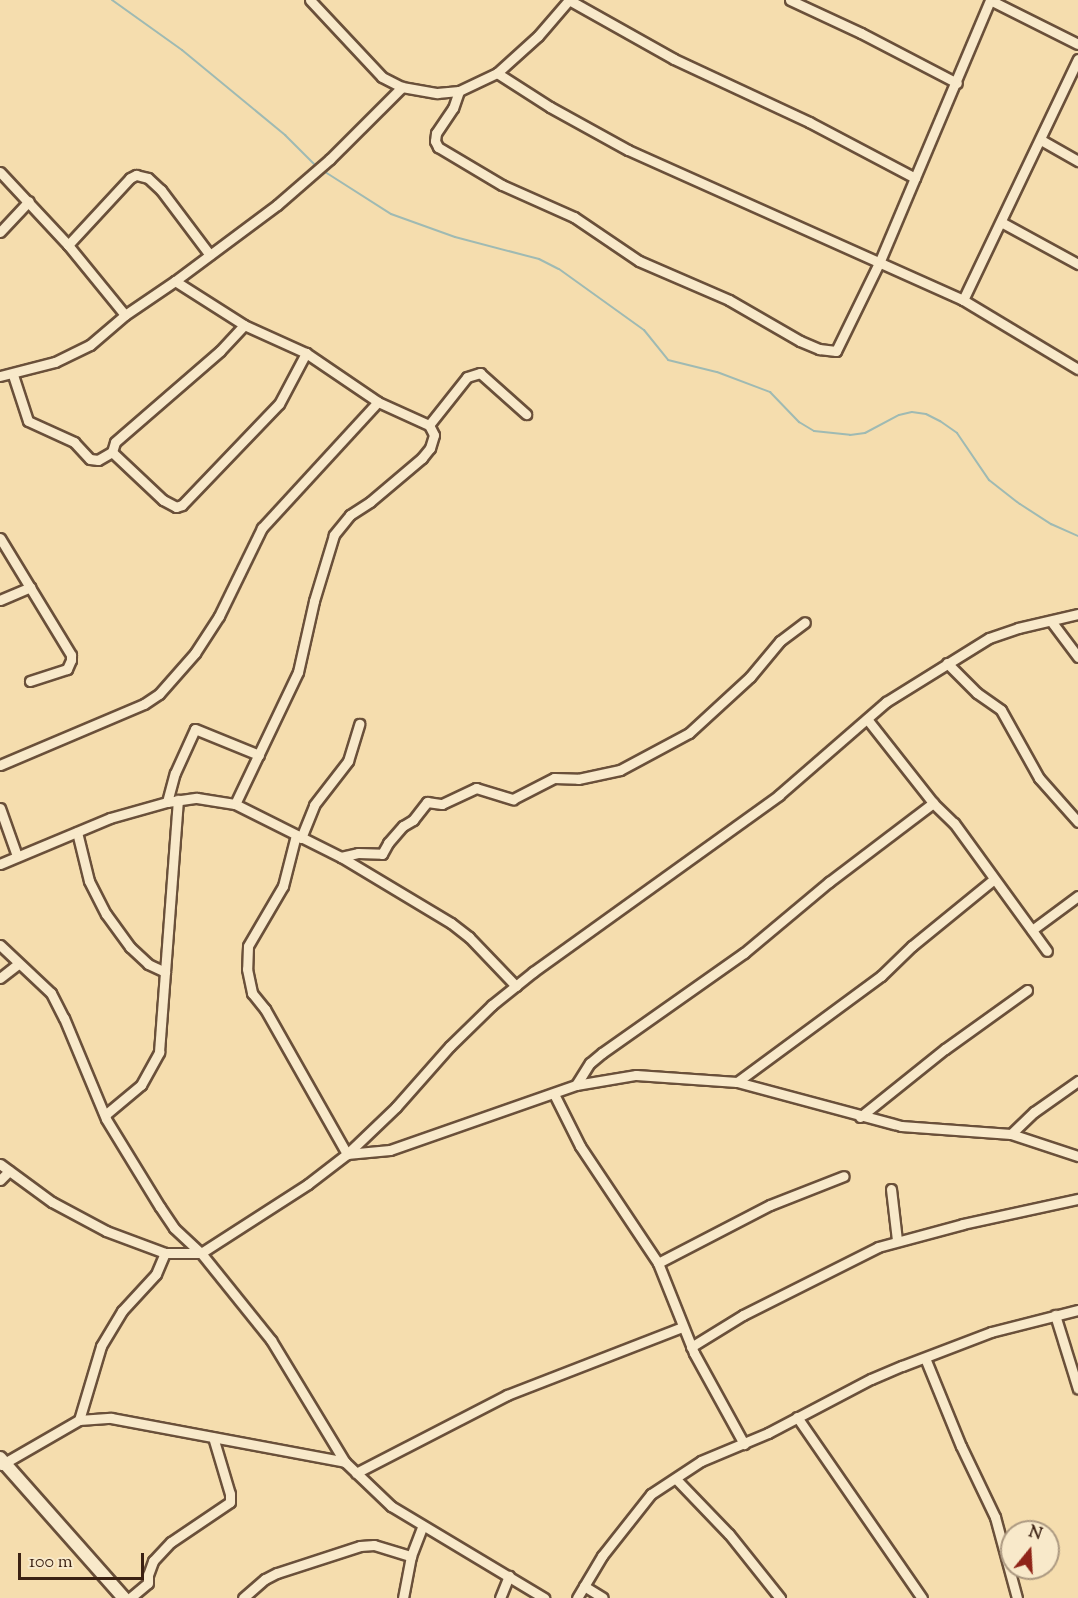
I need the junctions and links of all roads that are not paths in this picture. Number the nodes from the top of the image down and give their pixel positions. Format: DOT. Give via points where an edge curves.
graph roads {
  1 [pos="310,0"];
  2 [pos="569,0"];
  3 [pos="790,0"];
  4 [pos="990,0"];
  5 [pos="1078,44"];
  6 [pos="1078,59"];
  7 [pos="497,73"];
  8 [pos="957,83"];
  9 [pos="402,87"];
  10 [pos="459,91"];
  11 [pos="1041,140"];
  12 [pos="1078,161"];
  13 [pos="0,172"];
  14 [pos="915,178"];
  15 [pos="29,201"];
  16 [pos="1001,222"];
  17 [pos="0,232"];
  18 [pos="68,245"];
  19 [pos="210,255"];
  20 [pos="879,263"];
  21 [pos="1078,264"];
  22 [pos="175,281"];
  23 [pos="963,300"];
  24 [pos="124,315"];
  25 [pos="244,325"];
  26 [pos="306,353"];
  27 [pos="1078,369"];
  28 [pos="13,375"];
  29 [pos="0,376"];
  30 [pos="378,402"];
  31 [pos="526,414"];
  32 [pos="429,425"];
  33 [pos="112,452"];
  34 [pos="0,538"];
  35 [pos="30,587"];
  36 [pos="0,600"];
  37 [pos="1078,614"];
  38 [pos="1052,621"];
  39 [pos="805,622"];
  40 [pos="1078,657"];
  41 [pos="947,663"];
  42 [pos="30,681"];
  43 [pos="867,718"];
  44 [pos="359,724"];
  45 [pos="259,755"];
  46 [pos="0,765"];
  47 [pos="178,800"];
  48 [pos="167,802"];
  49 [pos="933,803"];
  50 [pos="235,804"];
  51 [pos="0,808"];
  52 [pos="1078,822"];
  53 [pos="76,832"];
  54 [pos="298,836"];
  55 [pos="17,856"];
  56 [pos="341,857"];
  57 [pos="0,864"];
  58 [pos="993,880"];
  59 [pos="1078,896"];
  60 [pos="1032,930"];
  61 [pos="0,945"];
  62 [pos="1047,951"];
  63 [pos="18,964"];
  64 [pos="165,972"];
  65 [pos="0,978"];
  66 [pos="516,986"];
  67 [pos="1027,990"];
  68 [pos="1078,1081"];
  69 [pos="737,1082"];
  70 [pos="576,1085"];
  71 [pos="554,1094"];
  72 [pos="105,1115"];
  73 [pos="860,1117"];
  74 [pos="1011,1134"];
  75 [pos="347,1154"];
  76 [pos="1078,1156"];
  77 [pos="0,1164"];
  78 [pos="9,1171"];
  79 [pos="844,1176"];
  80 [pos="0,1180"];
  81 [pos="891,1188"];
  82 [pos="1078,1199"];
  83 [pos="897,1240"];
  84 [pos="201,1252"];
  85 [pos="165,1253"];
  86 [pos="658,1263"];
  87 [pos="1078,1310"];
  88 [pos="1055,1315"];
  89 [pos="682,1327"];
  90 [pos="691,1347"];
  91 [pos="925,1358"];
  92 [pos="1078,1389"];
  93 [pos="797,1417"];
  94 [pos="79,1420"];
  95 [pos="213,1437"];
  96 [pos="744,1444"];
  97 [pos="2,1462"];
  98 [pos="345,1462"];
  99 [pos="356,1473"];
  100 [pos="676,1479"];
  101 [pos="422,1527"];
  102 [pos="411,1556"];
  103 [pos="509,1576"];
  104 [pos="584,1586"];
  105 [pos="124,1598"];
  106 [pos="130,1598"];
  107 [pos="243,1598"];
  108 [pos="403,1598"];
  109 [pos="500,1598"];
  110 [pos="544,1598"];
  111 [pos="577,1598"];
  112 [pos="603,1598"];
  113 [pos="780,1598"];
  114 [pos="922,1598"];
  115 [pos="1017,1598"];
  1 -- 9 [label="street" via="382,77"];
  2 -- 7 [label="street" via="538,36"];
  2 -- 14 [label="street" via="674,59 809,122"];
  3 -- 8 [label="street"];
  4 -- 5 [label="street"];
  4 -- 8 [label="street"];
  6 -- 11 [label="street"];
  7 -- 10 [label="street"];
  7 -- 20 [label="street" via="628,150"];
  8 -- 14 [label="street"];
  9 -- 10 [label="street" via="437,93"];
  9 -- 19 [label="street" via="330,159"];
  10 -- 20 [label="street" via="436,133 438,147 502,186 574,217 639,261 729,300 819,349 836,351"];
  11 -- 12 [label="street"];
  11 -- 16 [label="street"];
  13 -- 15 [label="street"];
  14 -- 20 [label="street"];
  15 -- 17 [label="street"];
  15 -- 18 [label="street"];
  16 -- 21 [label="street"];
  16 -- 23 [label="street"];
  18 -- 19 [label="street" via="136,175 148,178 161,190"];
  18 -- 24 [label="street"];
  19 -- 22 [label="street"];
  20 -- 23 [label="street"];
  22 -- 24 [label="street"];
  22 -- 25 [label="street"];
  23 -- 27 [label="street"];
  24 -- 28 [label="street" via="90,345 55,362"];
  25 -- 26 [label="street"];
  25 -- 33 [label="street" via="220,351 115,441"];
  26 -- 30 [label="street"];
  26 -- 33 [label="street" via="279,404 182,505 176,507 164,500"];
  28 -- 29 [label="street"];
  28 -- 33 [label="street" via="28,421 74,442 90,459 98,460"];
  30 -- 32 [label="street"];
  30 -- 46 [label="street" via="262,528 219,616 195,653 159,694 144,704"];
  31 -- 32 [label="street" via="480,373 467,377"];
  32 -- 45 [label="street" via="434,439 422,458 350,515 334,535 298,672"];
  34 -- 35 [label="street"];
  35 -- 36 [label="street"];
  35 -- 42 [label="street" via="71,660 66,669"];
  37 -- 38 [label="street"];
  38 -- 40 [label="street"];
  38 -- 41 [label="street" via="989,638"];
  39 -- 56 [label="street" via="780,641 750,677 689,734 620,770 578,779 554,778 513,799 476,788 442,804 427,802 382,854"];
  41 -- 43 [label="street"];
  41 -- 52 [label="street" via="1001,710 1039,778"];
  43 -- 49 [label="street"];
  43 -- 66 [label="street" via="779,795"];
  44 -- 54 [label="street" via="348,761 314,805"];
  45 -- 48 [label="street" via="195,729"];
  45 -- 50 [label="street"];
  47 -- 48 [label="street"];
  47 -- 50 [label="street" via="197,798"];
  47 -- 64 [label="street"];
  48 -- 53 [label="street"];
  49 -- 58 [label="street" via="954,823"];
  49 -- 70 [label="street" via="744,953 602,1053 590,1063"];
  50 -- 54 [label="street"];
  51 -- 55 [label="street"];
  53 -- 55 [label="street"];
  53 -- 64 [label="street" via="89,881 106,914 130,947"];
  54 -- 56 [label="street"];
  54 -- 75 [label="street" via="283,886 248,945 247,969 252,993"];
  55 -- 57 [label="street"];
  56 -- 66 [label="street" via="451,923"];
  58 -- 60 [label="street"];
  58 -- 69 [label="street" via="881,976"];
  59 -- 60 [label="street"];
  60 -- 62 [label="street"];
  61 -- 63 [label="street"];
  63 -- 65 [label="street"];
  63 -- 72 [label="street" via="51,993"];
  64 -- 72 [label="street" via="159,1052 141,1085"];
  66 -- 75 [label="street" via="450,1046 396,1107"];
  67 -- 73 [label="street"];
  68 -- 74 [label="street"];
  69 -- 70 [label="street" via="636,1075"];
  69 -- 73 [label="street"];
  70 -- 71 [label="street"];
  71 -- 75 [label="street" via="390,1150"];
  71 -- 86 [label="street" via="580,1146"];
  72 -- 84 [label="street" via="174,1228"];
  73 -- 74 [label="street" via="901,1126"];
  74 -- 76 [label="street"];
  75 -- 84 [label="street" via="308,1184"];
  77 -- 78 [label="street"];
  78 -- 80 [label="street"];
  78 -- 85 [label="street" via="66,1210 116,1235"];
  79 -- 86 [label="street" via="770,1205"];
  81 -- 83 [label="street"];
  82 -- 83 [label="street"];
  83 -- 90 [label="street" via="743,1315"];
  84 -- 85 [label="street"];
  84 -- 98 [label="street" via="271,1340"];
  85 -- 94 [label="street" via="156,1274 122,1311 100,1346"];
  86 -- 89 [label="street"];
  87 -- 88 [label="street"];
  88 -- 91 [label="street" via="991,1332"];
  88 -- 92 [label="street"];
  89 -- 90 [label="street"];
  89 -- 99 [label="street" via="507,1395"];
  90 -- 96 [label="street"];
  91 -- 93 [label="street" via="871,1378"];
  91 -- 115 [label="street" via="995,1517"];
  93 -- 96 [label="street"];
  93 -- 114 [label="street"];
  94 -- 95 [label="street" via="131,1420"];
  94 -- 97 [label="street"];
  95 -- 98 [label="street"];
  95 -- 106 [label="street" via="230,1502 171,1542 153,1561 148,1583"];
  96 -- 100 [label="street" via="701,1461"];
  97 -- 105 [label="street"];
  98 -- 99 [label="street"];
  99 -- 101 [label="street" via="391,1506"];
  100 -- 104 [label="street" via="651,1494 602,1556"];
  100 -- 113 [label="street" via="729,1534"];
  101 -- 102 [label="street"];
  101 -- 103 [label="street"];
  102 -- 107 [label="street" via="374,1545 360,1546 277,1573"];
  102 -- 108 [label="street"];
  103 -- 109 [label="street"];
  103 -- 110 [label="street"];
  104 -- 111 [label="street"];
  104 -- 112 [label="street"];
}
